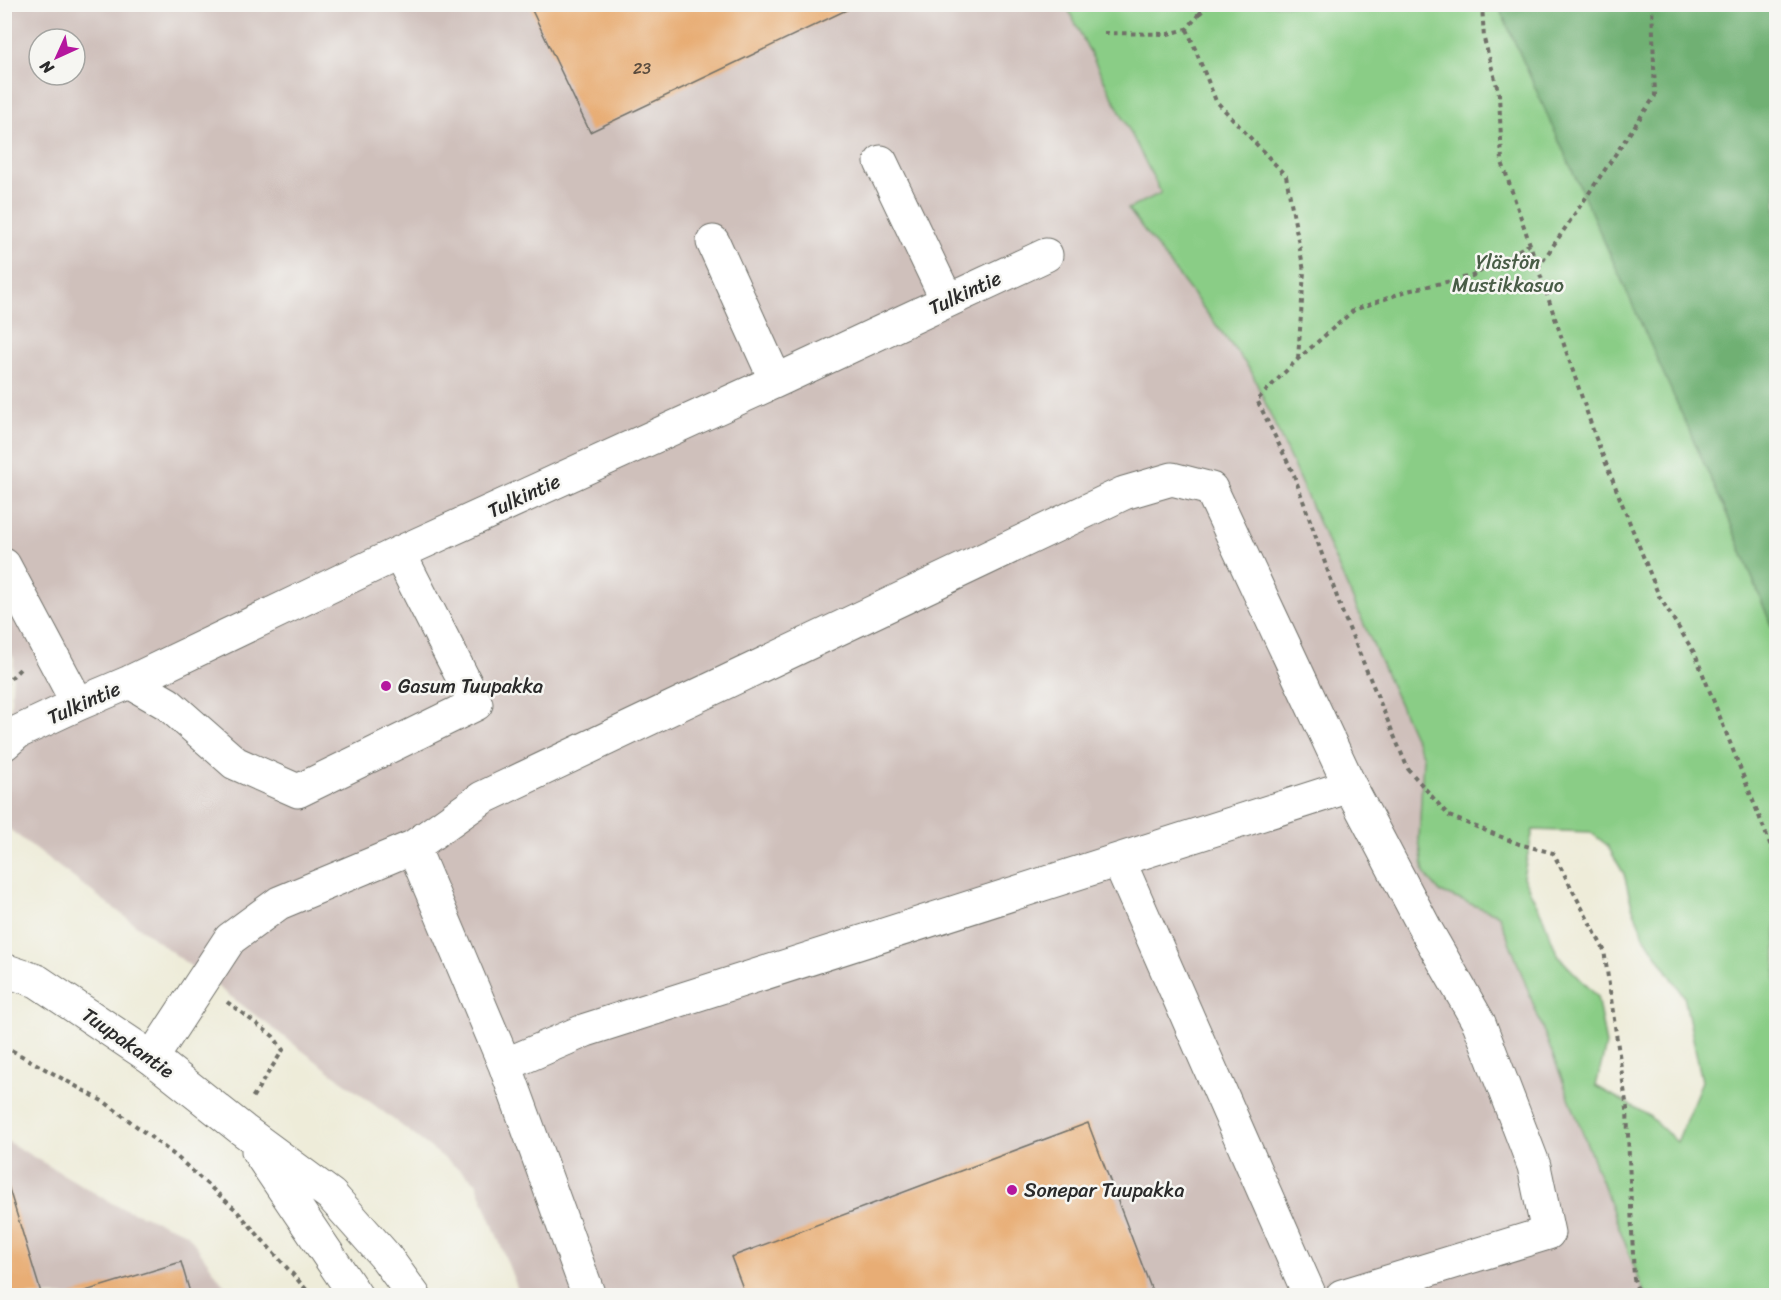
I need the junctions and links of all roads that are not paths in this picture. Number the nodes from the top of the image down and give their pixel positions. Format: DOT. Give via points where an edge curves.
graph roads {
  1 [pos="881,162"];
  2 [pos="712,242"];
  3 [pos="1046,255"];
  4 [pos="947,300"];
  5 [pos="776,381"];
  6 [pos="399,553"];
  7 [pos="4,566"];
  8 [pos="130,682"];
  9 [pos="78,704"];
  10 [pos="4,744"];
  11 [pos="1350,786"];
  12 [pos="413,847"];
  13 [pos="1119,861"];
  14 [pos="4,970"];
  15 [pos="152,1058"];
  16 [pos="506,1065"];
  17 [pos="239,1127"];
  18 [pos="356,1296"];
  19 [pos="414,1296"];
  20 [pos="589,1296"];
  21 [pos="1310,1296"];
  22 [pos="1342,1296"];
  1 -- 4 [label="street"];
  2 -- 5 [label="street"];
  3 -- 4 [label="street, Tulkintie"];
  4 -- 5 [label="street, Tulkintie"];
  5 -- 6 [label="street, Tulkintie"];
  6 -- 8 [label="street, Tulkintie"];
  6 -- 8 [label="street" via="476,704 298,791 235,763 168,704"];
  7 -- 9 [label="street"];
  8 -- 9 [label="street, Tulkintie"];
  9 -- 10 [label="street, Tulkintie" via="18,732"];
  11 -- 12 [label="street" via="1211,489 1172,479 1124,493 482,798"];
  11 -- 13 [label="street"];
  11 -- 22 [label="street" via="1479,1023 1534,1166 1548,1233"];
  12 -- 15 [label="street" via="279,903 230,939"];
  12 -- 16 [label="street"];
  13 -- 16 [label="street" via="586,1030"];
  13 -- 21 [label="street"];
  14 -- 15 [label="street, Tuupakantie" via="37,981"];
  15 -- 17 [label="street, Tuupakantie"];
  16 -- 20 [label="street"];
  17 -- 18 [label="street, Tuupakantie"];
  17 -- 19 [label="street, Tuupakantie" via="331,1195"];
}
